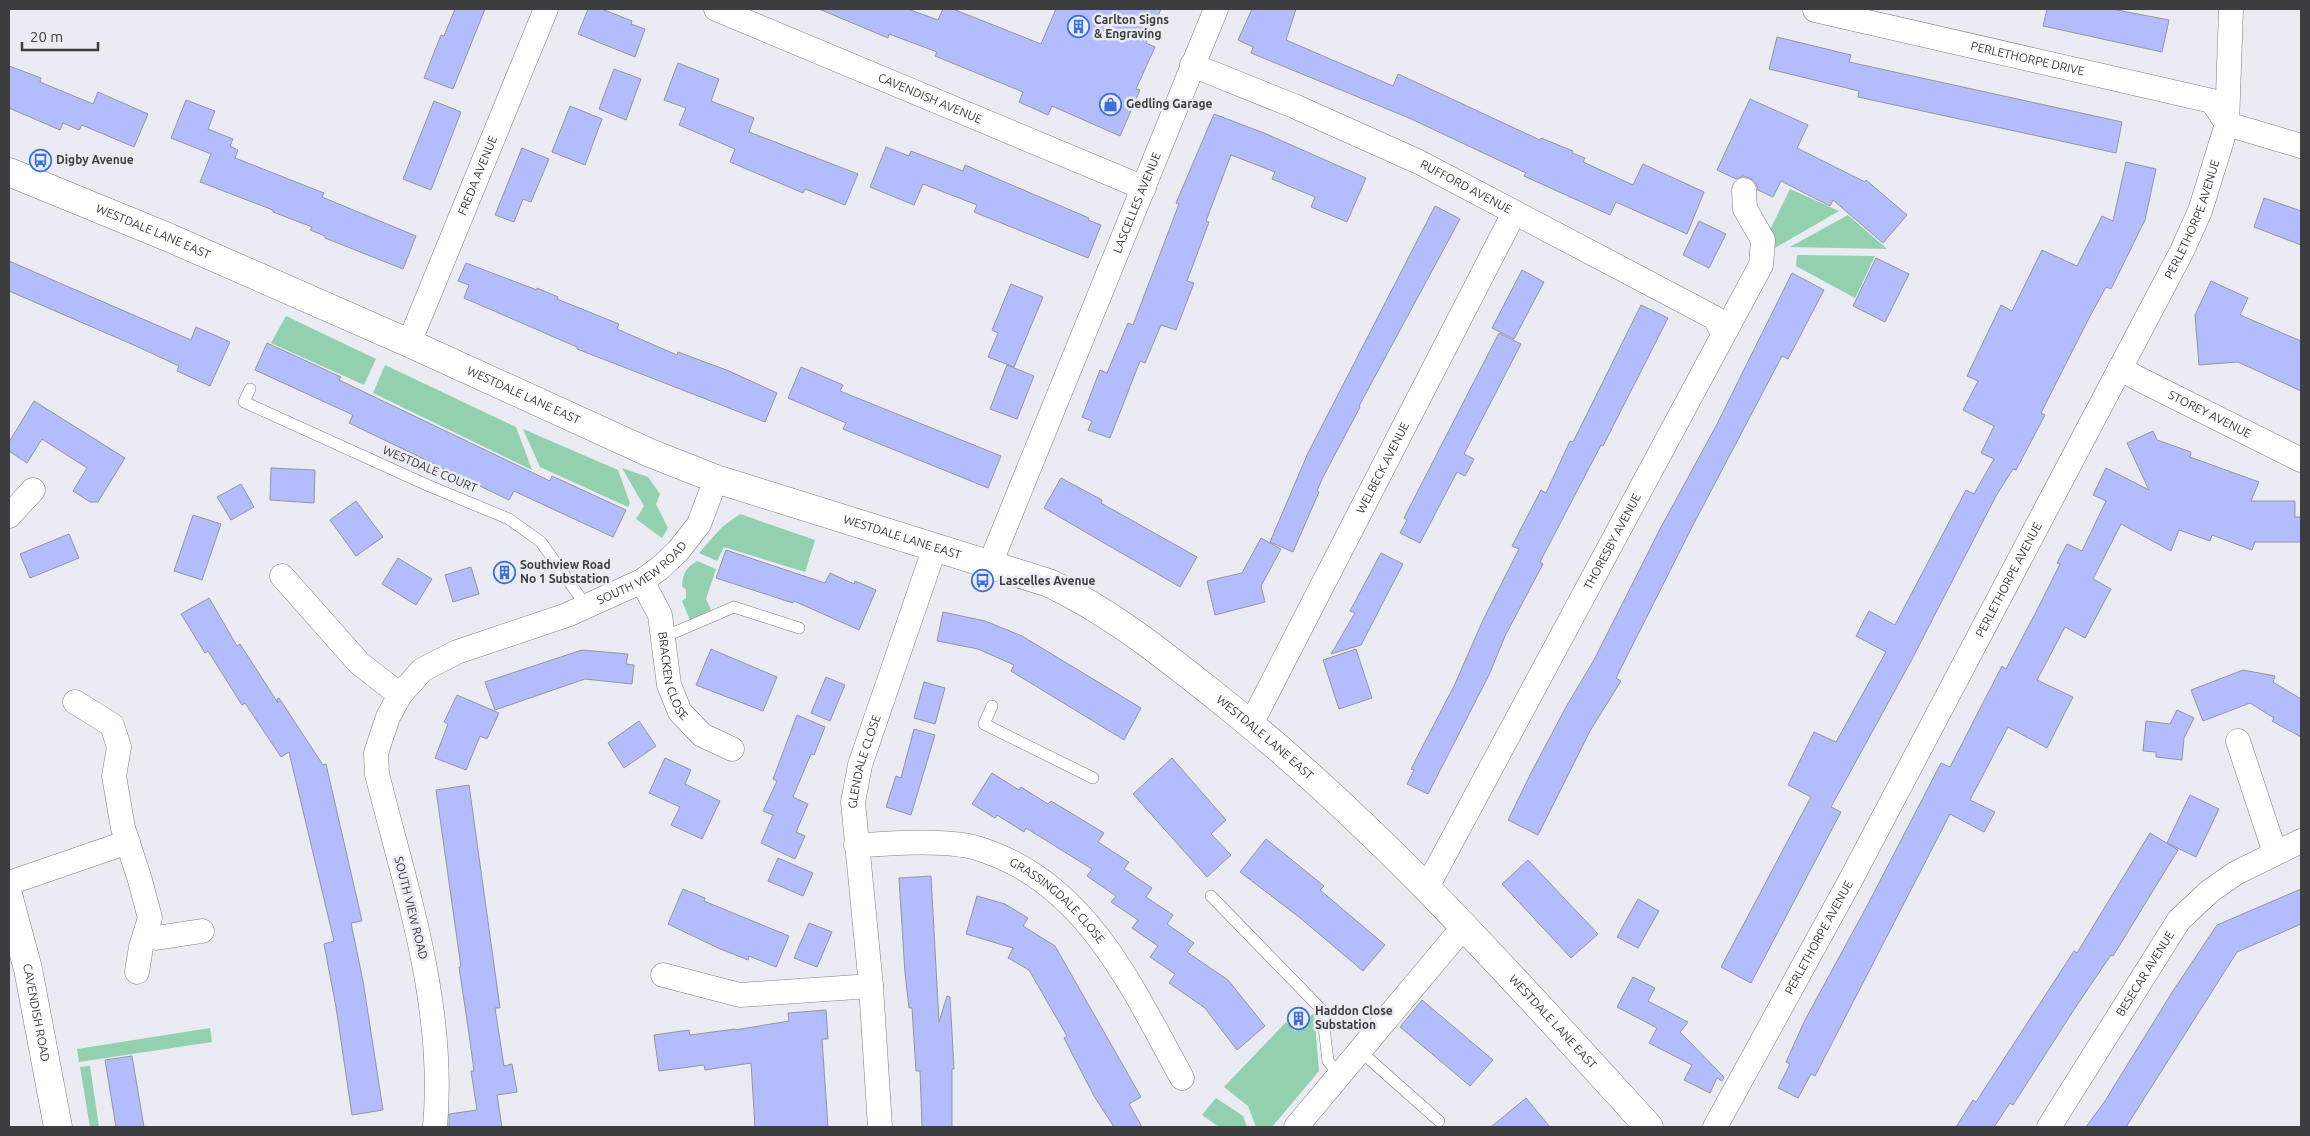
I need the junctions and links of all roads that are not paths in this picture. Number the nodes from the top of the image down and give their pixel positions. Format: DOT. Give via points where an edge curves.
graph roads {
  1 [pos="546,9"];
  2 [pos="716,9"];
  3 [pos="1216,9"];
  4 [pos="2231,9"];
  5 [pos="1816,10"];
  6 [pos="1192,65"];
  7 [pos="2227,124"];
  8 [pos="2301,146"];
  9 [pos="9,172"];
  10 [pos="1144,188"];
  11 [pos="1744,190"];
  12 [pos="1514,214"];
  13 [pos="1723,334"];
  14 [pos="409,343"];
  15 [pos="2120,368"];
  16 [pos="250,389"];
  17 [pos="2301,460"];
  18 [pos="716,479"];
  19 [pos="33,490"];
  20 [pos="9,516"];
  21 [pos="935,548"];
  22 [pos="990,564"];
  23 [pos="282,576"];
  24 [pos="642,581"];
  25 [pos="587,607"];
  26 [pos="800,628"];
  27 [pos="664,637"];
  28 [pos="400,695"];
  29 [pos="75,702"];
  30 [pos="992,706"];
  31 [pos="1251,724"];
  32 [pos="2238,741"];
  33 [pos="732,749"];
  34 [pos="1093,778"];
  35 [pos="2301,841"];
  36 [pos="128,842"];
  37 [pos="856,845"];
  38 [pos="2274,853"];
  39 [pos="9,883"];
  40 [pos="1427,887"];
  41 [pos="1211,896"];
  42 [pos="9,898"];
  43 [pos="1465,925"];
  44 [pos="202,931"];
  45 [pos="145,935"];
  46 [pos="137,972"];
  47 [pos="662,975"];
  48 [pos="871,986"];
  49 [pos="1359,1050"];
  50 [pos="1339,1074"];
  51 [pos="1182,1078"];
  52 [pos="1439,1120"];
  53 [pos="58,1127"];
  54 [pos="435,1127"];
  55 [pos="880,1127"];
  56 [pos="1296,1127"];
  57 [pos="1649,1127"];
  58 [pos="1715,1127"];
  59 [pos="2049,1127"];
  1 -- 14 [label="street, FREDA AVENUE"];
  2 -- 10 [label="street, CAVENDISH AVENUE"];
  3 -- 6 [label="street, LASCELLES AVENUE"];
  4 -- 7 [label="street, PERLETHORPE AVENUE"];
  5 -- 7 [label="street, PERLETHORPE DRIVE" via="2212,101"];
  6 -- 10 [label="street, LASCELLES AVENUE"];
  6 -- 12 [label="street, RUFFORD AVENUE" via="1419,162"];
  7 -- 8 [label="street"];
  7 -- 15 [label="street, PERLETHORPE AVENUE" via="2196,219 2182,251"];
  9 -- 14 [label="street, WESTDALE LANE EAST" via="170,238"];
  10 -- 22 [label="street, LASCELLES AVENUE"];
  11 -- 13 [label="street, THORESBY AVENUE" via="1745,209 1763,240 1763,255"];
  12 -- 13 [label="street, RUFFORD AVENUE" via="1715,318"];
  12 -- 31 [label="street, WELBECK AVENUE"];
  13 -- 40 [label="street, THORESBY AVENUE"];
  14 -- 18 [label="street, WESTDALE LANE EAST" via="650,454"];
  15 -- 17 [label="street, STOREY AVENUE"];
  15 -- 58 [label="street, PERLETHORPE AVENUE" via="1864,855"];
  16 -- 25 [label="lane, WESTDALE COURT" via="244,402 509,519 541,542"];
  18 -- 21 [label="street, WESTDALE LANE EAST"];
  18 -- 24 [label="street, SOUTH VIEW ROAD" via="699,524 678,551"];
  19 -- 20 [label="street"];
  21 -- 22 [label="street, WESTDALE LANE EAST"];
  21 -- 37 [label="street, GLENDALE CLOSE" via="860,765 853,802"];
  22 -- 31 [label="street, WESTDALE LANE EAST" via="1080,597 1171,661"];
  23 -- 28 [label="street" via="359,663"];
  24 -- 25 [label="street, SOUTH VIEW ROAD"];
  24 -- 27 [label="street, BRACKEN CLOSE" via="660,615"];
  25 -- 28 [label="street, SOUTH VIEW ROAD" via="457,652 422,670"];
  26 -- 27 [label="lane" via="734,607"];
  27 -- 33 [label="street, BRACKEN CLOSE" via="669,685 680,712 702,735"];
  28 -- 54 [label="street, SOUTH VIEW ROAD" via="388,717 376,753 377,774 427,972 439,1088"];
  29 -- 36 [label="street" via="112,725 119,747 114,776"];
  30 -- 34 [label="lane" via="984,724"];
  31 -- 40 [label="street, WESTDALE LANE EAST" via="1301,766"];
  32 -- 38 [label="street"];
  35 -- 38 [label="street, BESECAR AVENUE"];
  36 -- 39 [label="street"];
  36 -- 45 [label="street" via="150,918"];
  37 -- 48 [label="street, GLENDALE CLOSE"];
  37 -- 51 [label="street, GRASSINGDALE CLOSE" via="963,845 1019,865 1053,889 1081,914 1118,964"];
  38 -- 59 [label="street, BESECAR AVENUE" via="2216,886 2179,920"];
  40 -- 43 [label="street, WESTDALE LANE EAST"];
  41 -- 50 [label="lane" via="1322,1010 1328,1061"];
  42 -- 53 [label="street, CAVENDISH ROAD" via="28,969"];
  43 -- 49 [label="street"];
  43 -- 57 [label="street, WESTDALE LANE EAST"];
  44 -- 45 [label="street" via="156,938"];
  45 -- 46 [label="street"];
  47 -- 48 [label="street" via="740,995"];
  48 -- 55 [label="street, GLENDALE CLOSE"];
  49 -- 50 [label="street"];
  49 -- 52 [label="lane"];
  50 -- 56 [label="street"];
}
